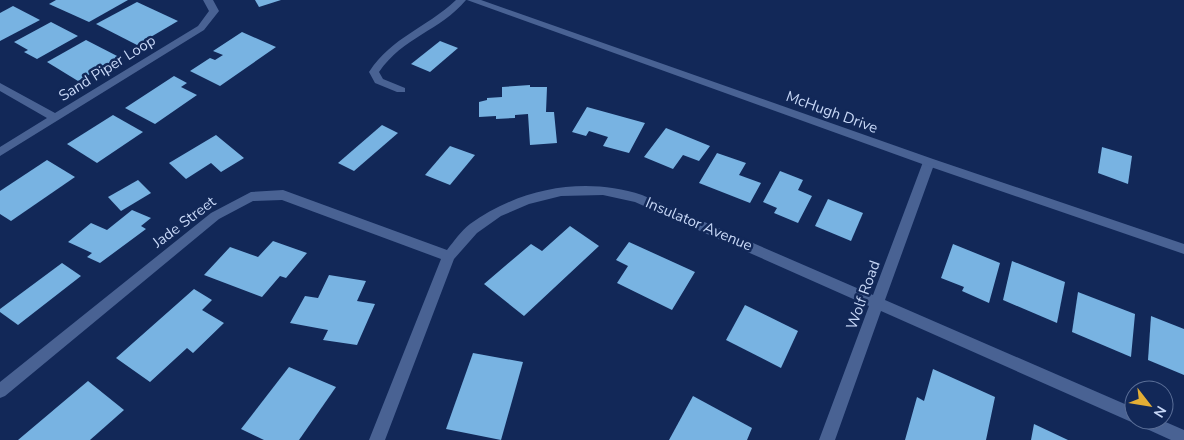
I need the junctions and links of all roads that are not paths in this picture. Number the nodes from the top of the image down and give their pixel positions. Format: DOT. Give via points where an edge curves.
graph roads {
  1 [pos="208,0"];
  2 [pos="461,0"];
  3 [pos="472,0"];
  4 [pos="0,86"];
  5 [pos="401,90"];
  6 [pos="56,118"];
  7 [pos="0,152"];
  8 [pos="929,162"];
  9 [pos="1184,249"];
  10 [pos="449,256"];
  11 [pos="877,303"];
  12 [pos="0,391"];
  13 [pos="1124,412"];
  14 [pos="1166,430"];
  15 [pos="1184,438"];
  16 [pos="377,440"];
  17 [pos="827,440"];
  1 -- 6 [label="street, Sand Piper Loop" via="214,11 201,28"];
  2 -- 5 [label="street" via="440,19 398,42 382,59 374,72 379,81"];
  3 -- 8 [label="street, McHugh Drive"];
  4 -- 6 [label="street"];
  6 -- 7 [label="street, Sand Piper Loop"];
  8 -- 9 [label="street, McHugh Drive"];
  8 -- 11 [label="street, Wolf Road"];
  10 -- 11 [label="street, Insulator Avenue" via="473,229 496,213 526,200 561,191 603,190 655,205"];
  10 -- 12 [label="street, Jade Street" via="283,195 251,197 215,216"];
  10 -- 16 [label="street, Insulator Avenue"];
  11 -- 13 [label="street, Insulator Avenue"];
  11 -- 17 [label="street, Wolf Road"];
  14 -- 15 [label="street"];
}
